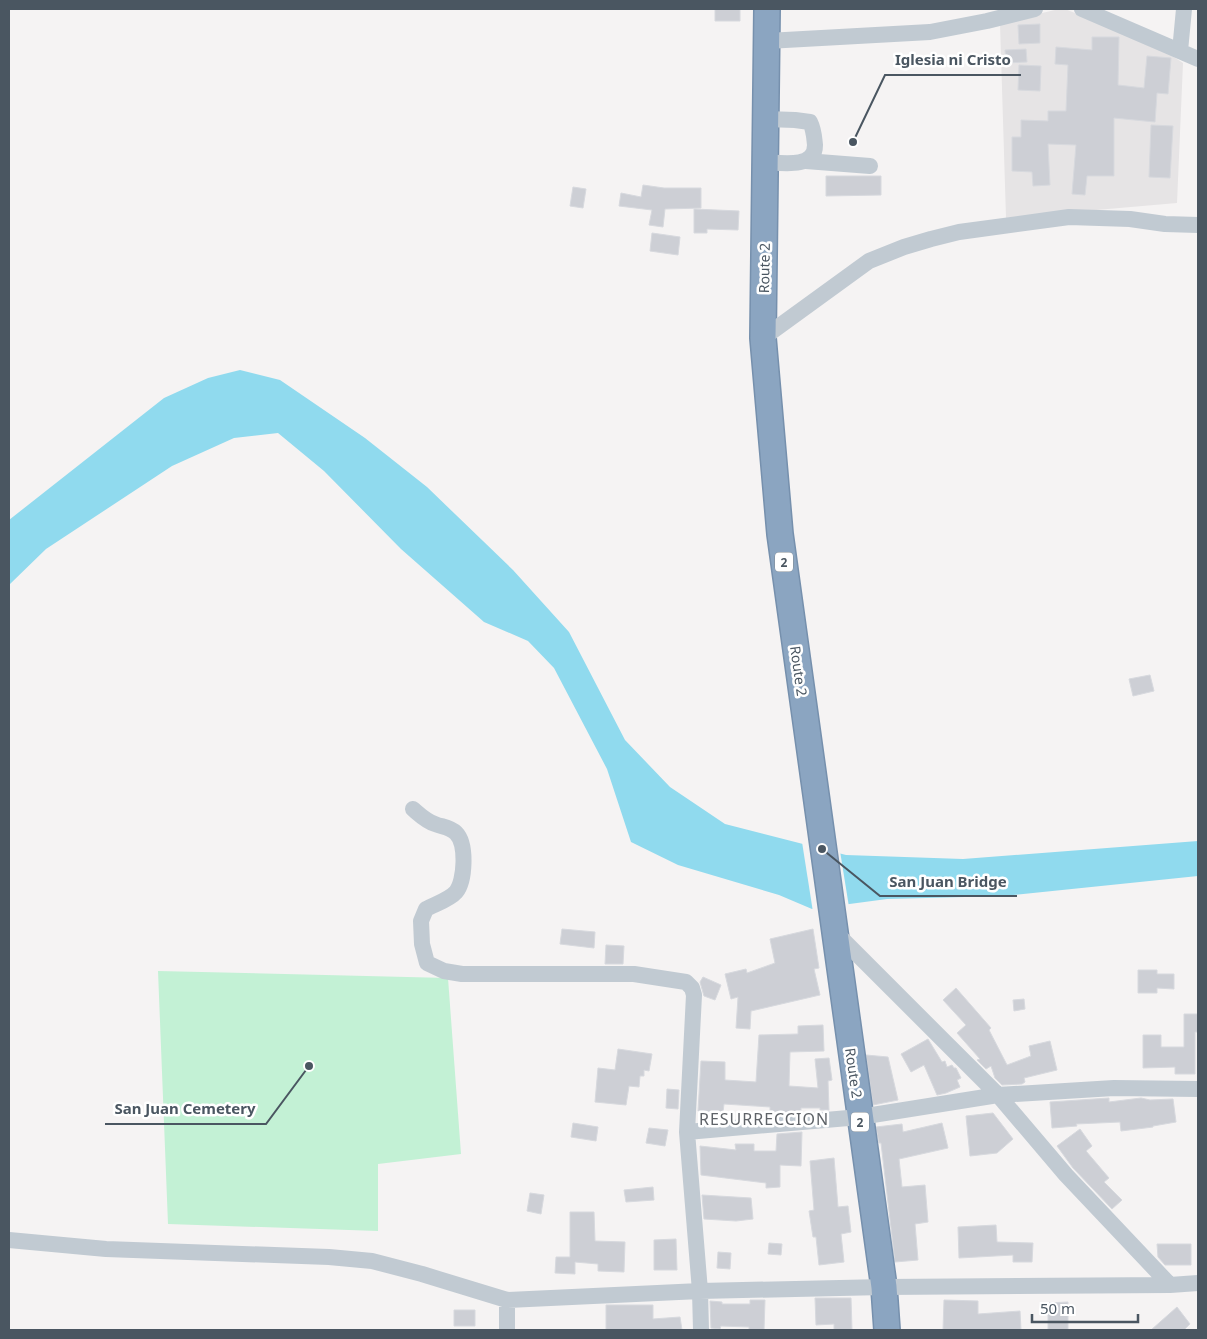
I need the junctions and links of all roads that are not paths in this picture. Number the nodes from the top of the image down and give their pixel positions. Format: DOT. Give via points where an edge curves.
graph roads {
  1 [pos="767,9"];
  2 [pos="1035,9"];
  3 [pos="1082,9"];
  4 [pos="1184,9"];
  5 [pos="767,41"];
  6 [pos="1180,51"];
  7 [pos="1198,60"];
  8 [pos="766,119"];
  9 [pos="806,161"];
  10 [pos="765,162"];
  11 [pos="870,166"];
  12 [pos="1198,225"];
  13 [pos="763,338"];
  14 [pos="413,809"];
  15 [pos="833,923"];
  16 [pos="1198,1089"];
  17 [pos="998,1095"];
  18 [pos="860,1117"];
  19 [pos="687,1132"];
  20 [pos="9,1240"];
  21 [pos="1198,1283"];
  22 [pos="1170,1285"];
  23 [pos="884,1287"];
  24 [pos="700,1292"];
  25 [pos="507,1300"];
  26 [pos="507,1330"];
  27 [pos="701,1330"];
  28 [pos="886,1330"];
  1 -- 5 [label="highway, Route 2 / 2"];
  2 -- 5 [label="street" via="930,32"];
  3 -- 6 [label="street"];
  4 -- 6 [label="street"];
  5 -- 8 [label="highway, Route 2 / 2"];
  6 -- 7 [label="street"];
  8 -- 9 [label="street" via="810,122 814,130 815,152"];
  8 -- 10 [label="highway, Route 2 / 2"];
  9 -- 10 [label="street"];
  9 -- 11 [label="street"];
  10 -- 13 [label="highway, Route 2 / 2"];
  12 -- 13 [label="street" via="1069,217 931,239 869,261"];
  13 -- 15 [label="highway, Route 2 / 2" via="780,534"];
  14 -- 19 [label="street" via="425,819 456,833 464,863 462,880 456,892 426,909 421,921 427,963 462,974 634,974 690,984 694,995"];
  15 -- 17 [label="street"];
  15 -- 18 [label="highway, Route 2 / 2"];
  16 -- 17 [label="street" via="1114,1088"];
  17 -- 18 [label="street"];
  17 -- 22 [label="street" via="1066,1175"];
  18 -- 19 [label="street"];
  18 -- 23 [label="highway, Route 2 / 2"];
  19 -- 24 [label="street"];
  20 -- 25 [label="street" via="106,1249 372,1261"];
  21 -- 22 [label="street"];
  22 -- 23 [label="street"];
  23 -- 24 [label="street"];
  23 -- 28 [label="highway, Route 2 / 2"];
  24 -- 25 [label="street"];
  24 -- 27 [label="street"];
  25 -- 26 [label="street"];
}
